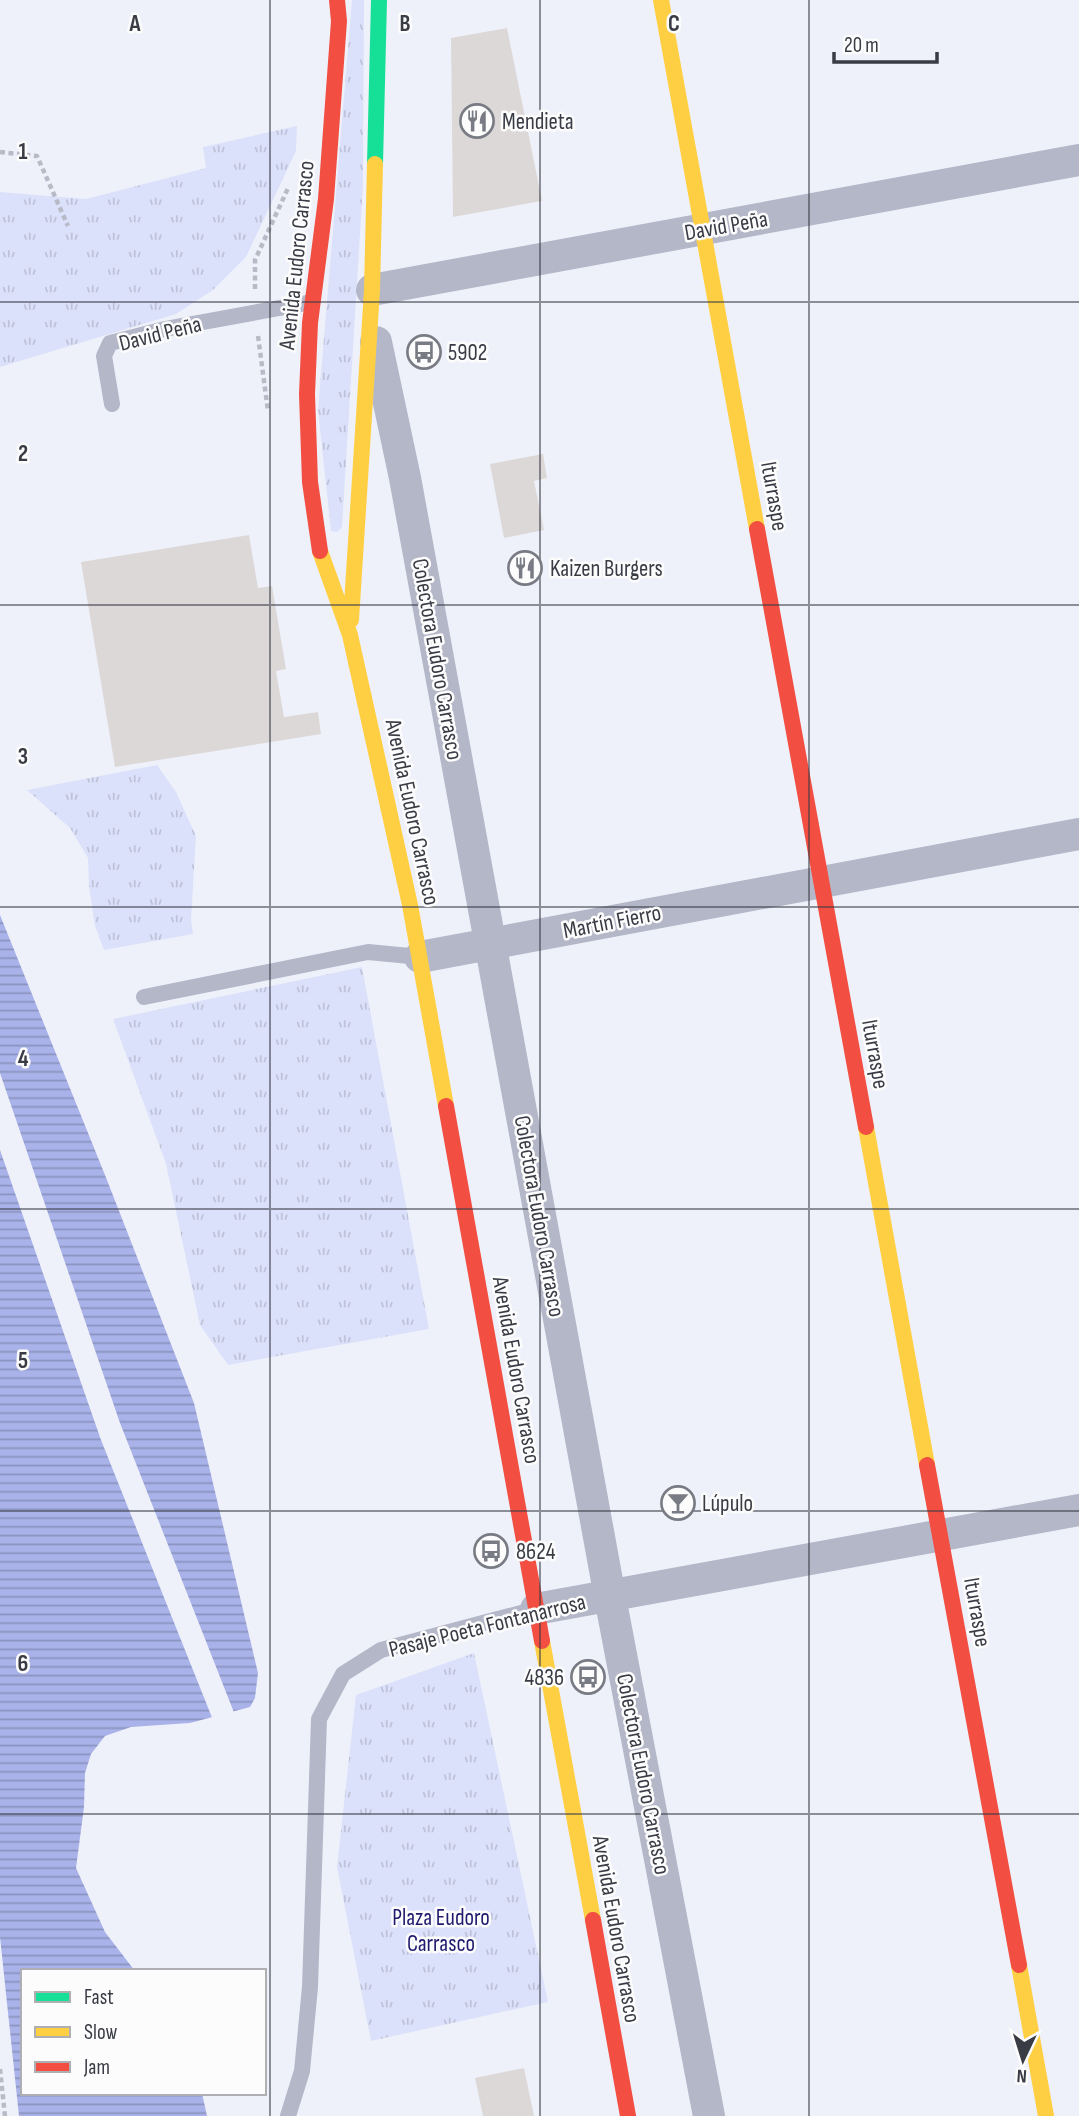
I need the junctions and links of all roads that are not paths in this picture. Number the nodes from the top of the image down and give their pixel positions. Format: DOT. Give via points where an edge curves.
graph roads {
  1 [pos="337,0"];
  2 [pos="379,0"];
  3 [pos="661,0"];
  4 [pos="1079,160"];
  5 [pos="703,229"];
  6 [pos="312,302"];
  7 [pos="372,304"];
  8 [pos="112,404"];
  9 [pos="351,635"];
  10 [pos="1079,834"];
  11 [pos="822,882"];
  12 [pos="491,944"];
  13 [pos="420,957"];
  14 [pos="144,997"];
  15 [pos="1079,1510"];
  16 [pos="941,1535"];
  17 [pos="610,1597"];
  18 [pos="536,1609"];
  19 [pos="288,2116"];
  20 [pos="628,2116"];
  21 [pos="709,2116"];
  22 [pos="1046,2116"];
  1 -- 6 [label="main road, Avenida Eudoro Carrasco" via="326,199"];
  2 -- 7 [label="main road, Avenida Eudoro Carrasco"];
  3 -- 5 [label="main road, Iturraspe"];
  4 -- 5 [label="street, David Peña"];
  5 -- 7 [label="street, David Peña"];
  5 -- 11 [label="main road, Iturraspe"];
  6 -- 8 [label="lane, David Peña" via="110,343 104,356"];
  6 -- 9 [label="main road, Avenida Eudoro Carrasco" via="307,394 310,482 320,553"];
  7 -- 9 [label="main road, Avenida Eudoro Carrasco"];
  7 -- 12 [label="street, Colectora Eudoro Carrasco"];
  9 -- 13 [label="main road, Avenida Eudoro Carrasco"];
  10 -- 11 [label="street, Martín Fierro"];
  11 -- 12 [label="street, Martín Fierro"];
  11 -- 16 [label="main road, Iturraspe"];
  12 -- 13 [label="street, Martín Fierro"];
  12 -- 17 [label="street, Colectora Eudoro Carrasco"];
  13 -- 14 [label="lane, Martín Fierro" via="368,952"];
  13 -- 18 [label="main road, Avenida Eudoro Carrasco"];
  15 -- 16 [label="street, Pasaje Poeta Fontanarrosa"];
  16 -- 17 [label="street, Pasaje Poeta Fontanarrosa"];
  16 -- 22 [label="main road, Iturraspe"];
  17 -- 18 [label="street, Pasaje Poeta Fontanarrosa"];
  17 -- 21 [label="street, Colectora Eudoro Carrasco"];
  18 -- 19 [label="lane, Pasaje Poeta Fontanarrosa" via="380,1650 343,1674 319,1719 310,1987 302,2071"];
  18 -- 20 [label="main road, Avenida Eudoro Carrasco"];
}
